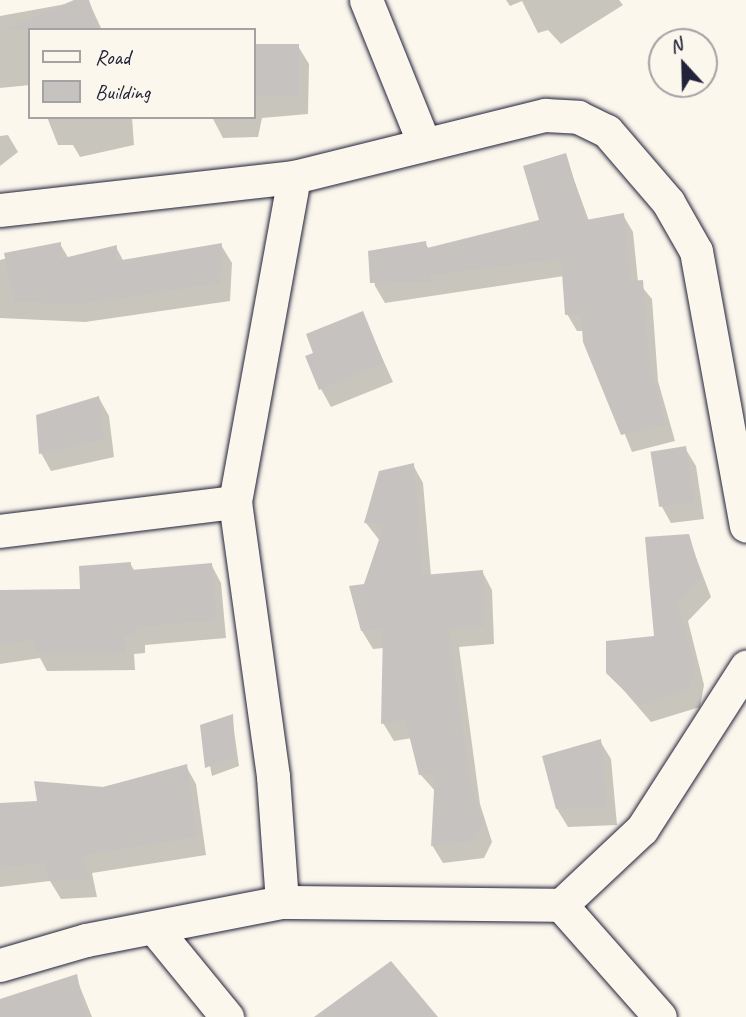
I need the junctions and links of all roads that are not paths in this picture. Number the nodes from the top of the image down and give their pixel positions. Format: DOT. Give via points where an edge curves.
graph roads {
  1 [pos="366,0"];
  2 [pos="423,141"];
  3 [pos="294,177"];
  4 [pos="0,210"];
  5 [pos="235,502"];
  6 [pos="746,525"];
  7 [pos="0,531"];
  8 [pos="746,667"];
  9 [pos="282,902"];
  10 [pos="561,905"];
  11 [pos="155,929"];
  12 [pos="0,965"];
  13 [pos="227,1017"];
  14 [pos="660,1017"];
  1 -- 2 [label="street"];
  2 -- 3 [label="street"];
  2 -- 6 [label="street" via="545,115 578,117 607,131 634,158 696,251"];
  3 -- 4 [label="street"];
  3 -- 5 [label="street"];
  5 -- 7 [label="street"];
  5 -- 9 [label="street" via="274,776"];
  8 -- 10 [label="street" via="642,829"];
  9 -- 10 [label="street"];
  9 -- 11 [label="street"];
  10 -- 14 [label="street"];
  11 -- 12 [label="street"];
  11 -- 13 [label="street"];
}
